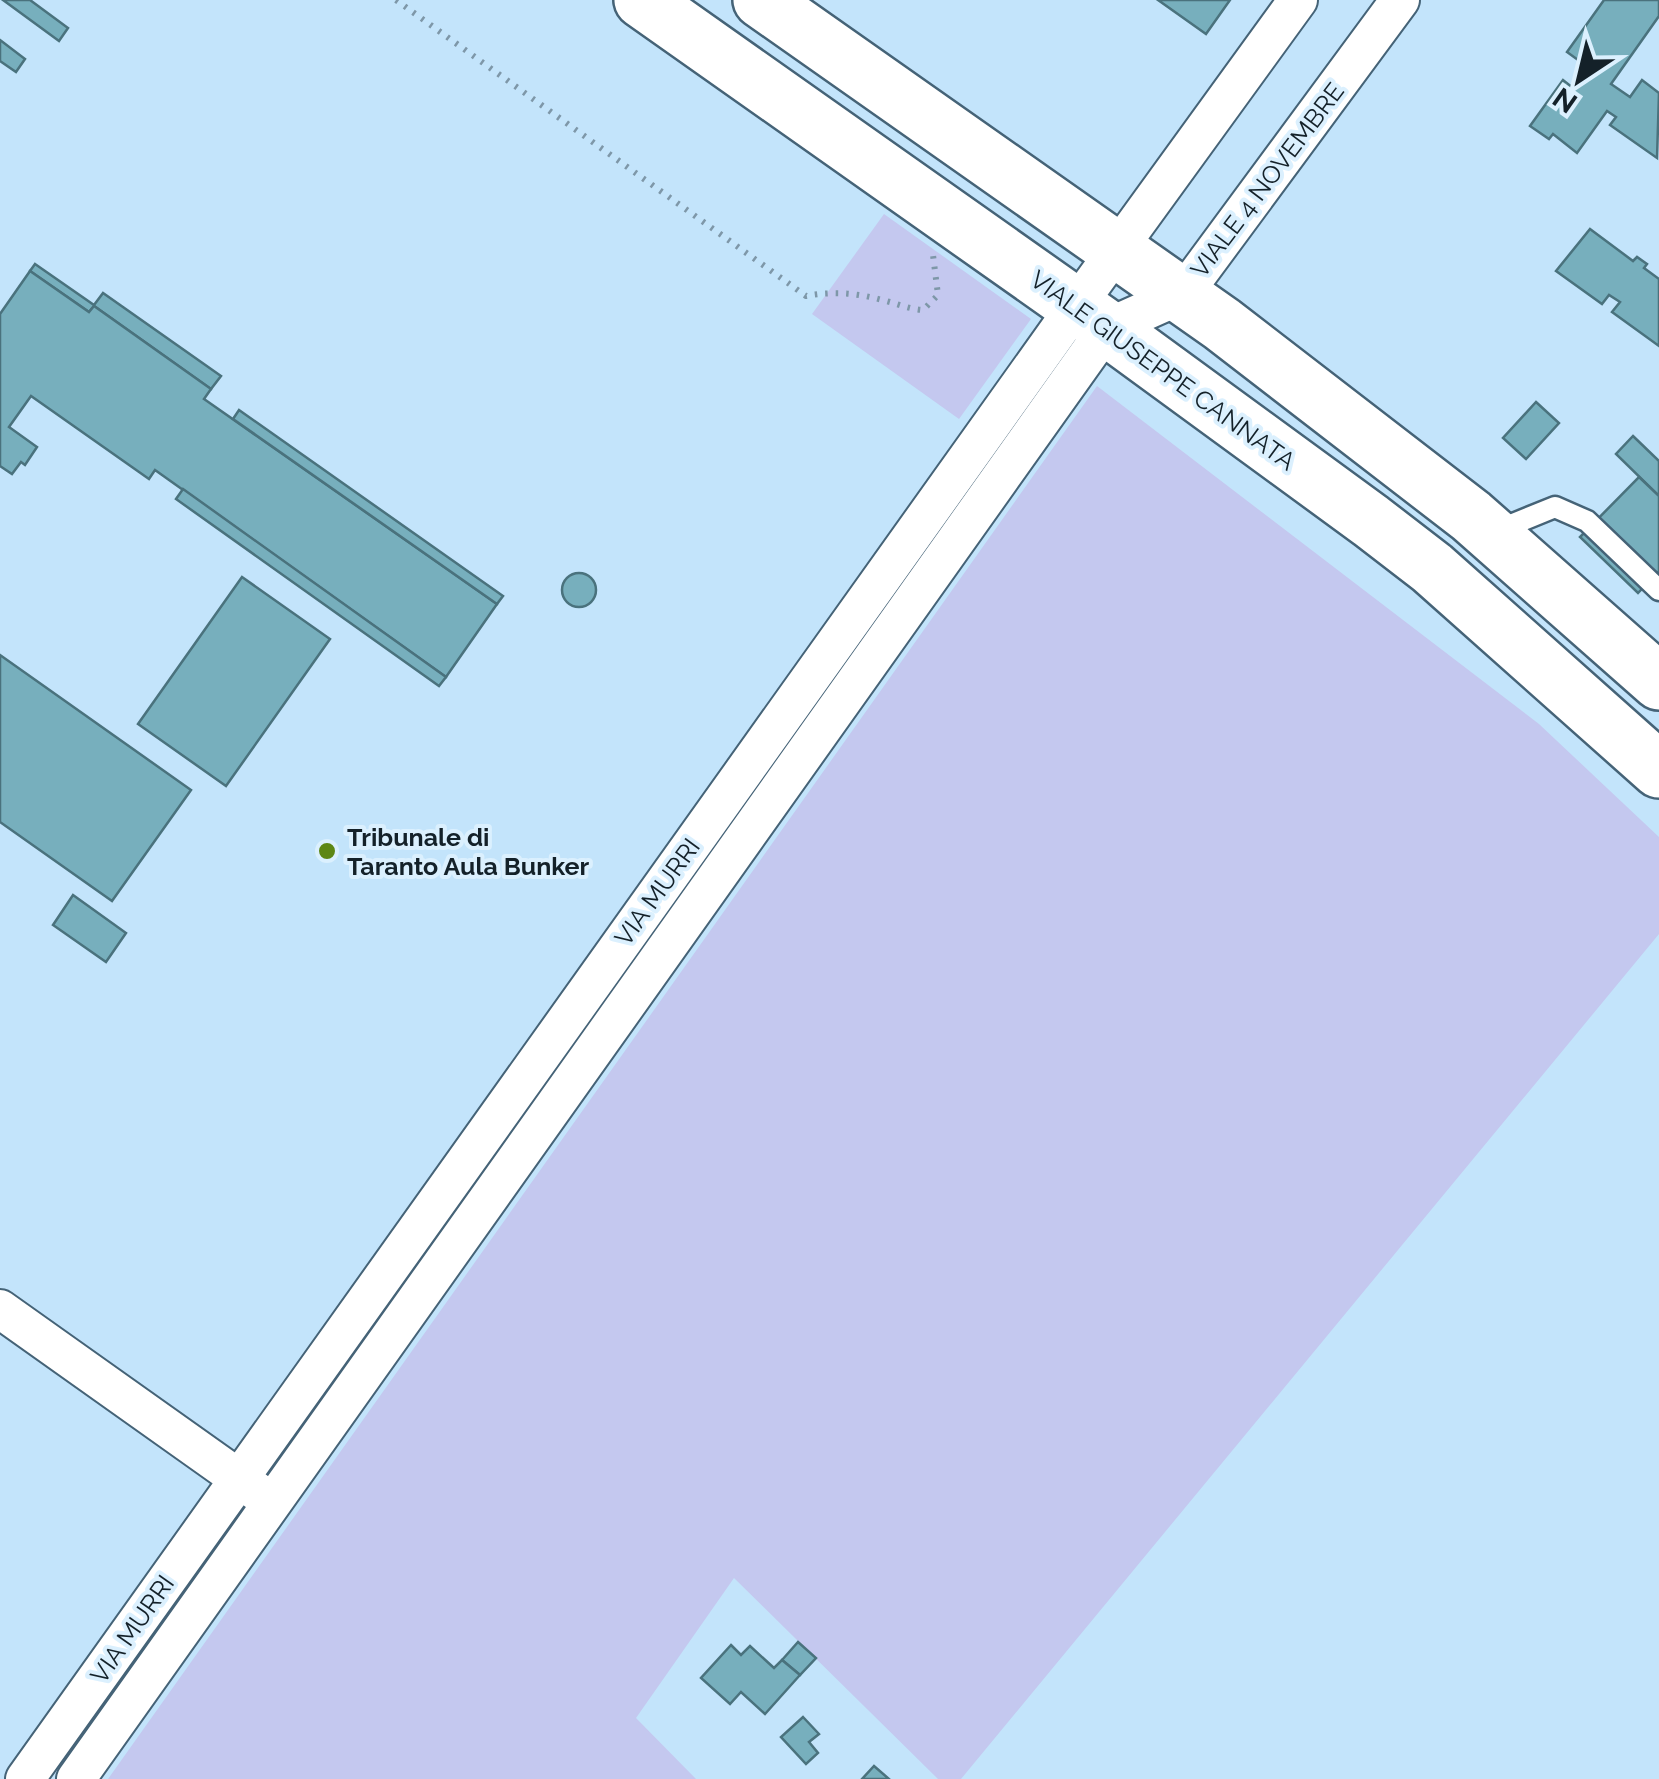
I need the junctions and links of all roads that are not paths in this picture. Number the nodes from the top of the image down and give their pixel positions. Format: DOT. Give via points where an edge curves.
graph roads {
  1 [pos="642,0"];
  2 [pos="761,0"];
  3 [pos="1298,0"];
  4 [pos="1400,0"];
  5 [pos="1116,252"];
  6 [pos="1182,294"];
  7 [pos="1091,317"];
  8 [pos="1490,533"];
  9 [pos="1659,590"];
  10 [pos="1652,676"];
  11 [pos="1600,715"];
  12 [pos="1659,770"];
  13 [pos="0,1309"];
  14 [pos="239,1478"];
  15 [pos="273,1502"];
  16 [pos="25,1779"];
  17 [pos="76,1779"];
  1 -- 7 [label="street, VIALE GIUSEPPE CANNATA"];
  2 -- 5 [label="street"];
  3 -- 5 [label="street"];
  4 -- 6 [label="street, VIALE 4 NOVEMBRE"];
  5 -- 6 [label="street"];
  5 -- 7 [label="street"];
  6 -- 7 [label="street, VIALE 4 NOVEMBRE"];
  6 -- 8 [label="street"];
  7 -- 11 [label="street, VIALE GIUSEPPE CANNATA" via="1432,568"];
  7 -- 14 [label="street, VIA MURRI"];
  7 -- 15 [label="street, VIA MURRI"];
  8 -- 9 [label="lane" via="1555,507 1587,521"];
  8 -- 10 [label="street"];
  10 -- 11 [label="street"];
  11 -- 12 [label="street, VIALE GIUSEPPE CANNATA"];
  13 -- 14 [label="street"];
  14 -- 15 [label="street"];
  14 -- 16 [label="street, VIA MURRI"];
  15 -- 17 [label="street, VIA MURRI"];
}
